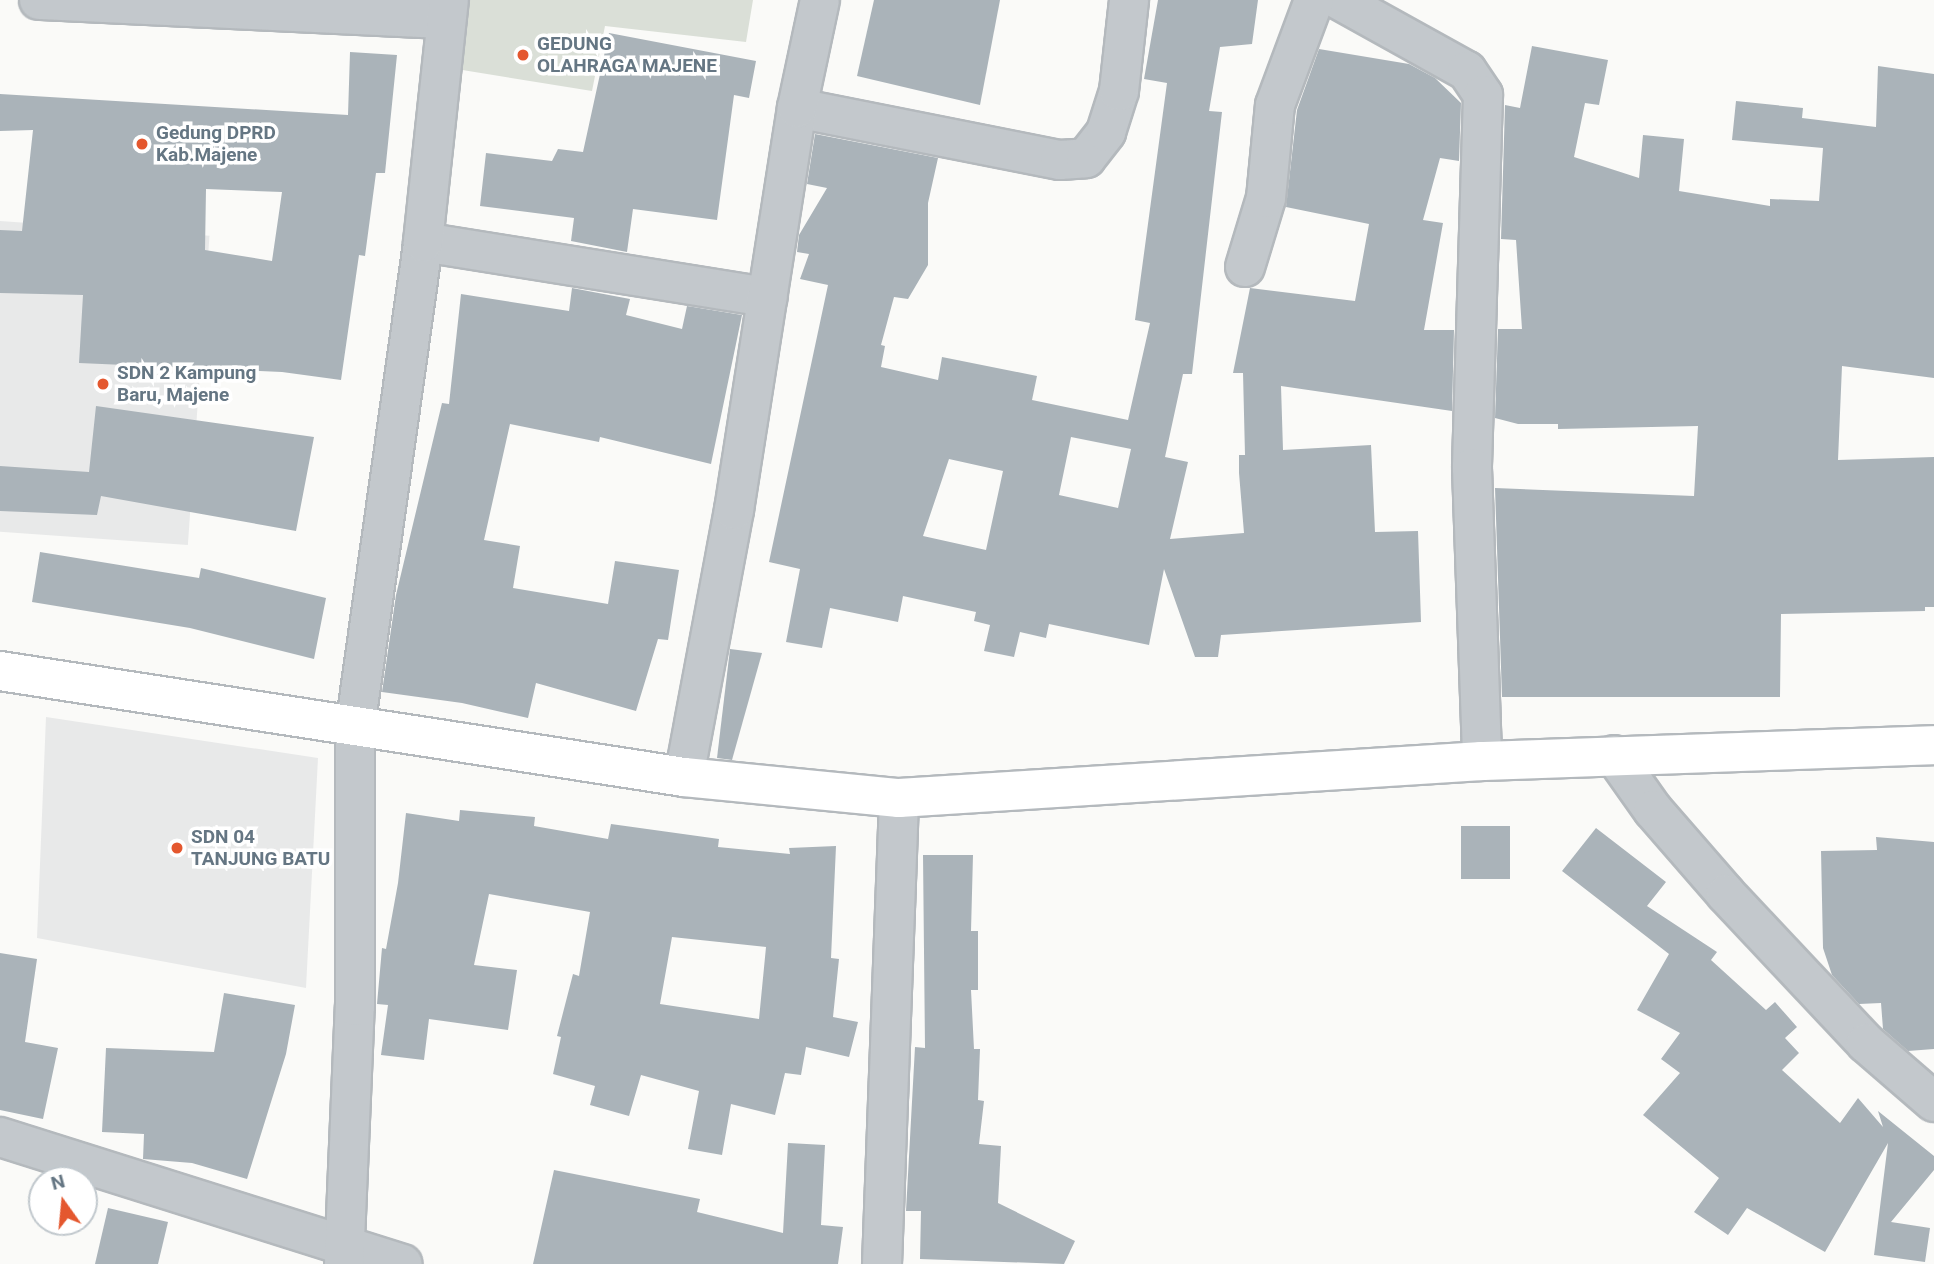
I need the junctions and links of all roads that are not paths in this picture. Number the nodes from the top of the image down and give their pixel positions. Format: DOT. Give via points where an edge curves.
graph roads {
  1 [pos="39,0"];
  2 [pos="820,0"];
  3 [pos="1129,0"];
  4 [pos="1314,0"];
  5 [pos="1339,0"];
  6 [pos="447,10"];
  7 [pos="797,108"];
  8 [pos="423,242"];
  9 [pos="1245,267"];
  10 [pos="768,297"];
  11 [pos="0,671"];
  12 [pos="355,728"];
  13 [pos="1934,745"];
  14 [pos="1614,755"];
  15 [pos="1482,761"];
  16 [pos="684,777"];
  17 [pos="900,799"];
  18 [pos="1934,1102"];
  19 [pos="0,1138"];
  20 [pos="344,1255"];
  21 [pos="402,1264"];
  22 [pos="882,1264"];
  1 -- 6 [label="street"];
  2 -- 7 [label="street"];
  3 -- 7 [label="street" via="1119,91 1106,132 1086,158 1060,160"];
  4 -- 9 [label="street" via="1275,104 1266,198"];
  5 -- 15 [label="street" via="1456,64 1483,95 1472,468"];
  6 -- 8 [label="street"];
  7 -- 10 [label="street"];
  8 -- 10 [label="street"];
  8 -- 12 [label="street"];
  10 -- 16 [label="street"];
  11 -- 12 [label="highway"];
  12 -- 16 [label="highway"];
  12 -- 20 [label="street" via="355,1006"];
  13 -- 14 [label="highway"];
  14 -- 15 [label="highway"];
  14 -- 18 [label="street" via="1653,810 1726,894 1866,1043"];
  15 -- 17 [label="highway"];
  16 -- 17 [label="highway"];
  17 -- 22 [label="street"];
  19 -- 20 [label="street"];
  20 -- 21 [label="street"];
}
